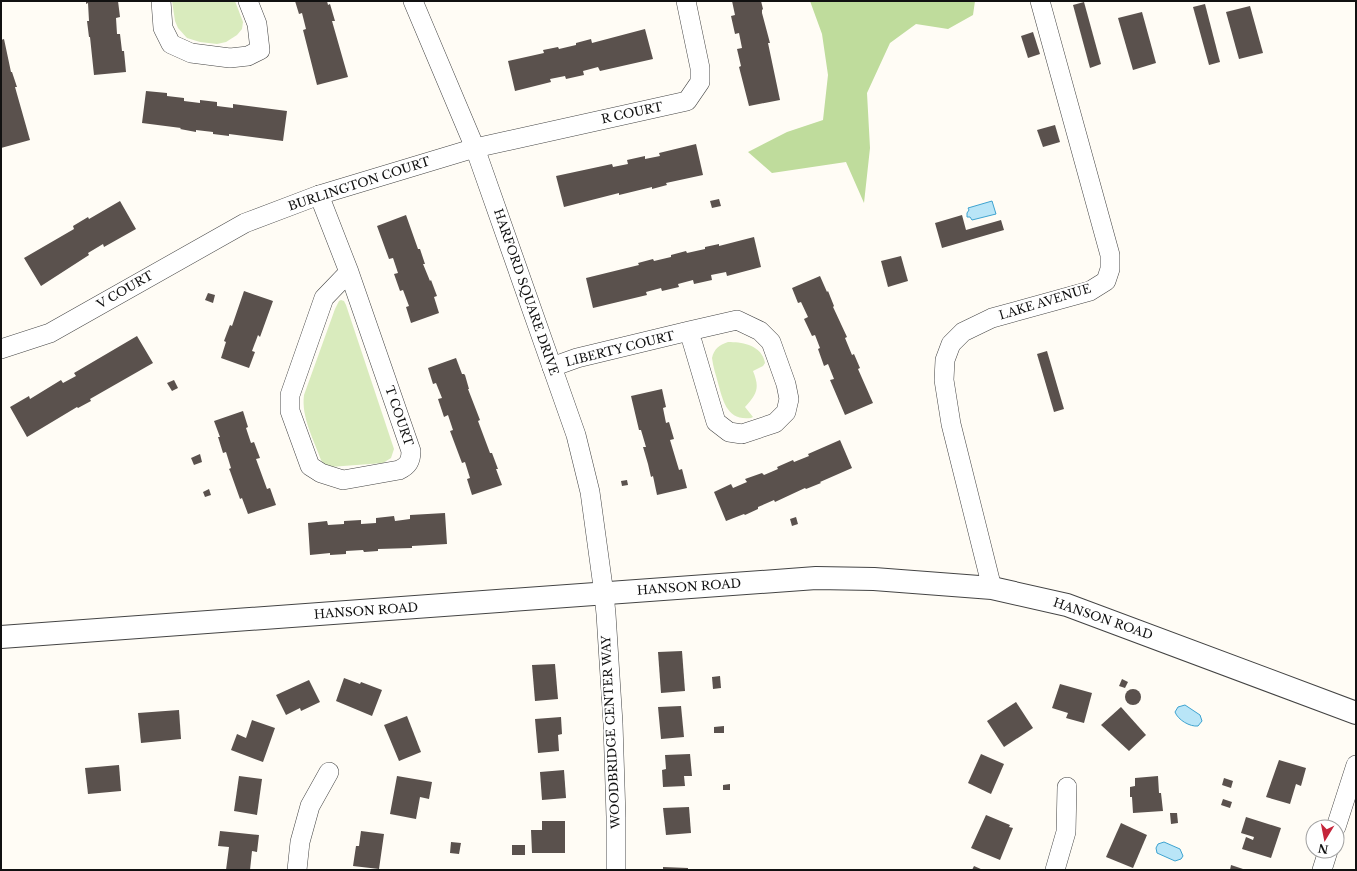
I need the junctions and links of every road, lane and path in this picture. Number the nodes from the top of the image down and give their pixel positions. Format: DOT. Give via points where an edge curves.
graph roads {
  1 [pos="161,1"];
  2 [pos="248,1"];
  3 [pos="413,1"];
  4 [pos="686,1"];
  5 [pos="1040,1"];
  6 [pos="475,148"];
  7 [pos="319,195"];
  8 [pos="245,223"];
  9 [pos="349,272"];
  10 [pos="689,331"];
  11 [pos="1,349"];
  12 [pos="552,367"];
  13 [pos="992,588"];
  14 [pos="604,594"];
  15 [pos="1,637"];
  16 [pos="1356,713"];
  17 [pos="1356,765"];
  18 [pos="329,772"];
  19 [pos="1067,787"];
  20 [pos="1339,819"];
  21 [pos="1325,859"];
  22 [pos="297,870"];
  23 [pos="616,870"];
  24 [pos="1055,870"];
  25 [pos="1322,870"];
  1 -- 2 [label="street" via="163,28 171,44 191,53 230,58 248,56 260,50 257,24"];
  3 -- 6 [label="street, HARFORD SQUARE DRIVE"];
  4 -- 6 [label="street, R COURT" via="700,68 700,82 687,101"];
  5 -- 13 [label="street, LAKE AVENUE" via="1110,255 1110,269 1106,281 1090,291 992,318 963,332 952,344 946,360 944,380 951,424"];
  6 -- 7 [label="street, BURLINGTON COURT"];
  6 -- 12 [label="street, HARFORD SQUARE DRIVE"];
  7 -- 8 [label="street, BURLINGTON COURT"];
  7 -- 9 [label="street, T COURT"];
  8 -- 11 [label="street, V COURT" via="50,333"];
  9 -- 9 [label="street, T COURT" via="324,298 290,395 290,411 310,466 321,474 343,480 399,470 406,467 411,459 411,451"];
  10 -- 10 [label="street, LIBERTY COURT" via="737,320 760,331 771,342 786,384 789,399 786,412 775,423 742,434 729,432 716,422"];
  10 -- 12 [label="street, LIBERTY COURT"];
  12 -- 14 [label="street, HARFORD SQUARE DRIVE" via="576,435 590,492"];
  13 -- 14 [label="street, HANSON ROAD" via="874,579 816,578"];
  13 -- 16 [label="street, HANSON ROAD" via="1067,605"];
  14 -- 15 [label="street, HANSON ROAD"];
  14 -- 23 [label="street, WOODBRIDGE CENTER WAY" via="613,723"];
  17 -- 20 [label="street"];
  18 -- 22 [label="street" via="310,806 300,842"];
  19 -- 24 [label="street" via="1066,832"];
  21 -- 25 [label="street"];
}
